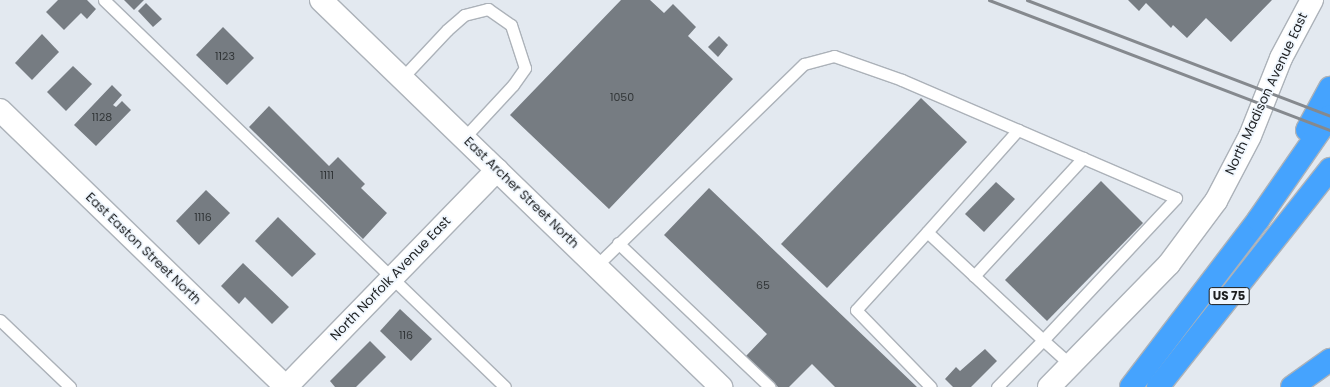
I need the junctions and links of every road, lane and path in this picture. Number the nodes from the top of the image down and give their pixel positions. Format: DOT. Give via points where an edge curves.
graph roads {
  1 [pos="104,0"];
  2 [pos="321,0"];
  3 [pos="1312,0"];
  4 [pos="402,78"];
  5 [pos="1330,88"];
  6 [pos="0,110"];
  7 [pos="1330,116"];
  8 [pos="1018,130"];
  9 [pos="464,138"];
  10 [pos="1083,158"];
  11 [pos="1330,169"];
  12 [pos="497,170"];
  13 [pos="1258,220"];
  14 [pos="927,232"];
  15 [pos="618,243"];
  16 [pos="596,266"];
  17 [pos="974,276"];
  18 [pos="392,278"];
  19 [pos="0,320"];
  20 [pos="1043,340"];
  21 [pos="1330,360"];
  22 [pos="1071,365"];
  23 [pos="70,387"];
  24 [pos="286,387"];
  25 [pos="505,387"];
  26 [pos="721,387"];
  27 [pos="770,387"];
  28 [pos="931,387"];
  29 [pos="997,387"];
  30 [pos="1049,387"];
  31 [pos="1131,387"];
  32 [pos="1158,387"];
  33 [pos="1292,387"];
  1 -- 18 [label="lane"];
  2 -- 4 [label="street, East Archer Street North"];
  3 -- 22 [label="street, North Madison Avenue East" via="1281,58 1250,136 1216,201 1169,264"];
  4 -- 9 [label="street, East Archer Street North"];
  4 -- 9 [label="lane" via="464,15 488,9 510,26 525,68 513,85"];
  5 -- 13 [label="highway"];
  6 -- 24 [label="street, East Easton Street North"];
  7 -- 13 [label="highway"];
  8 -- 10 [label="lane"];
  8 -- 14 [label="lane"];
  8 -- 15 [label="lane" via="902,80 834,56 804,64"];
  9 -- 12 [label="street, East Archer Street North"];
  10 -- 17 [label="lane"];
  10 -- 20 [label="lane" via="1176,198"];
  11 -- 32 [label="highway, US 75"];
  12 -- 16 [label="street, East Archer Street North"];
  12 -- 18 [label="street, North Norfolk Avenue East"];
  13 -- 31 [label="highway"];
  14 -- 17 [label="lane"];
  14 -- 28 [label="lane" via="856,310"];
  15 -- 16 [label="lane"];
  15 -- 27 [label="lane"];
  16 -- 26 [label="street, East Archer Street North"];
  17 -- 20 [label="lane"];
  18 -- 24 [label="street, North Norfolk Avenue East"];
  18 -- 25 [label="lane"];
  19 -- 23 [label="lane"];
  20 -- 22 [label="lane"];
  20 -- 29 [label="lane"];
  21 -- 33 [label="highway"];
  22 -- 30 [label="street, North Madison Avenue East"];
}
